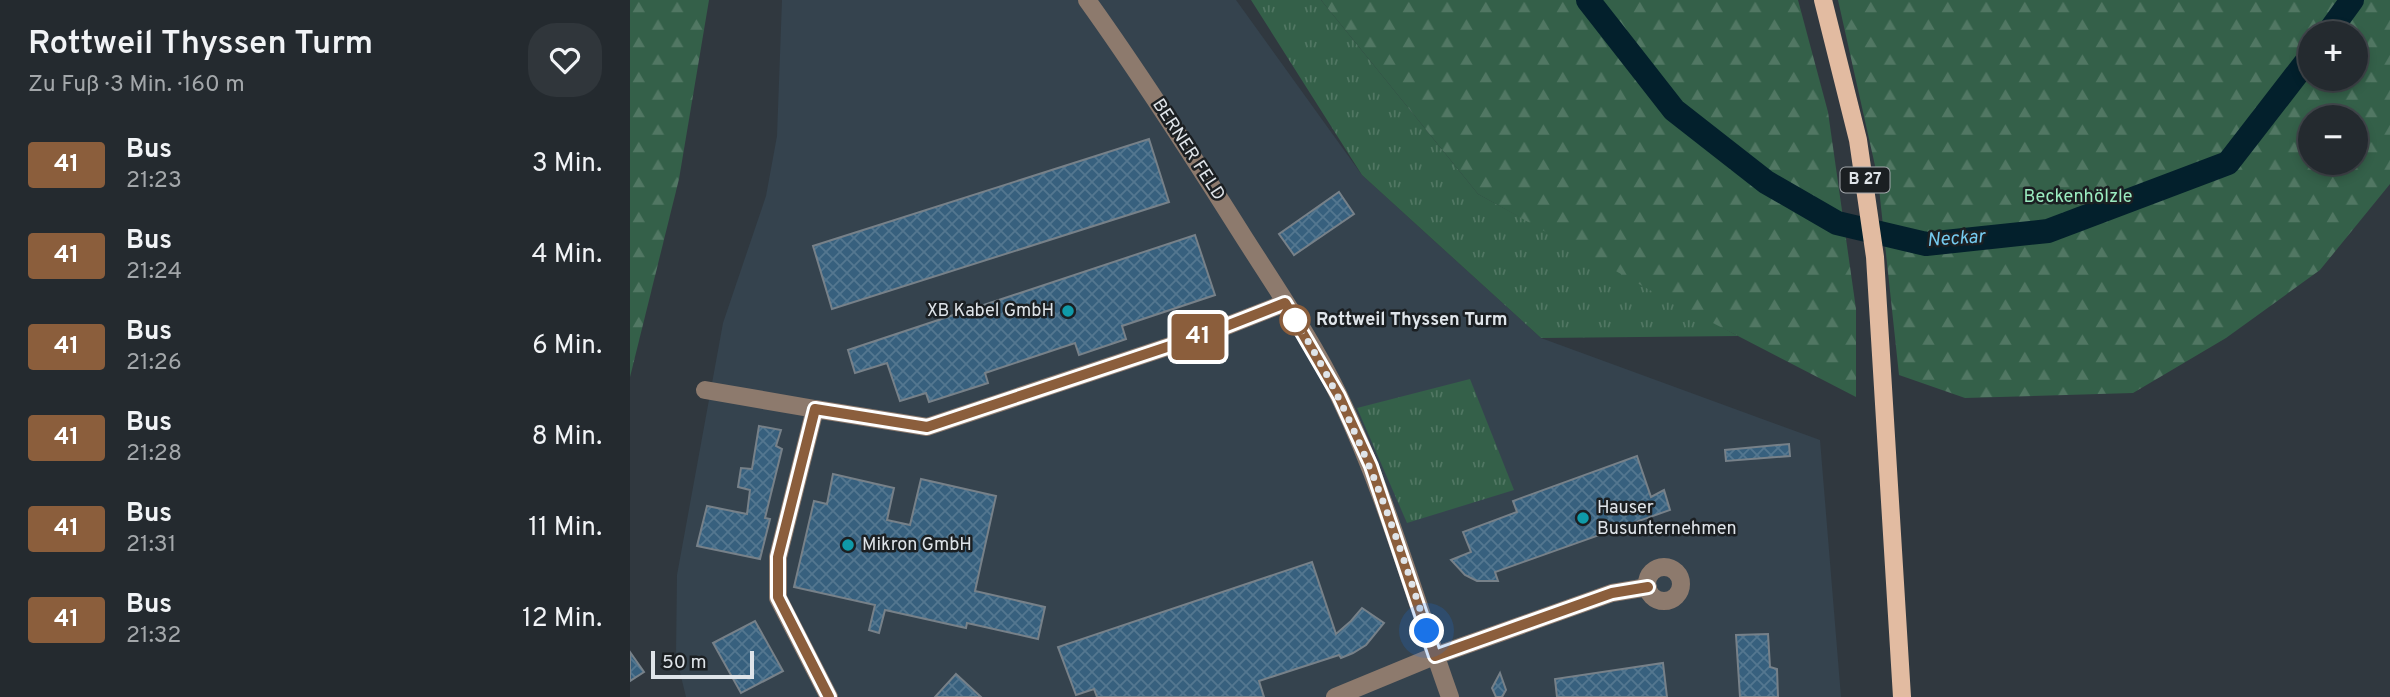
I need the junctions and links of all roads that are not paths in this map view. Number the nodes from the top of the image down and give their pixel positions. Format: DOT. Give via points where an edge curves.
graph roads {
  1 [pos="1087,0"];
  2 [pos="1823,0"];
  3 [pos="1285,303"];
  4 [pos="705,390"];
  5 [pos="815,409"];
  6 [pos="1648,587"];
  7 [pos="1435,656"];
  8 [pos="829,697"];
  9 [pos="1335,697"];
  10 [pos="1450,697"];
  11 [pos="1902,697"];
  1 -- 3 [label="street, BERNER FELD" via="1128,56"];
  2 -- 11 [label="main road, B 27" via="1869,203"];
  3 -- 5 [label="street" via="927,427"];
  3 -- 7 [label="street, BERNER FELD" via="1339,396 1371,466"];
  4 -- 5 [label="street"];
  5 -- 8 [label="street" via="778,557 778,597"];
  6 -- 7 [label="street" via="1612,593"];
  7 -- 9 [label="street"];
  7 -- 10 [label="street, BERNER FELD"];
}
